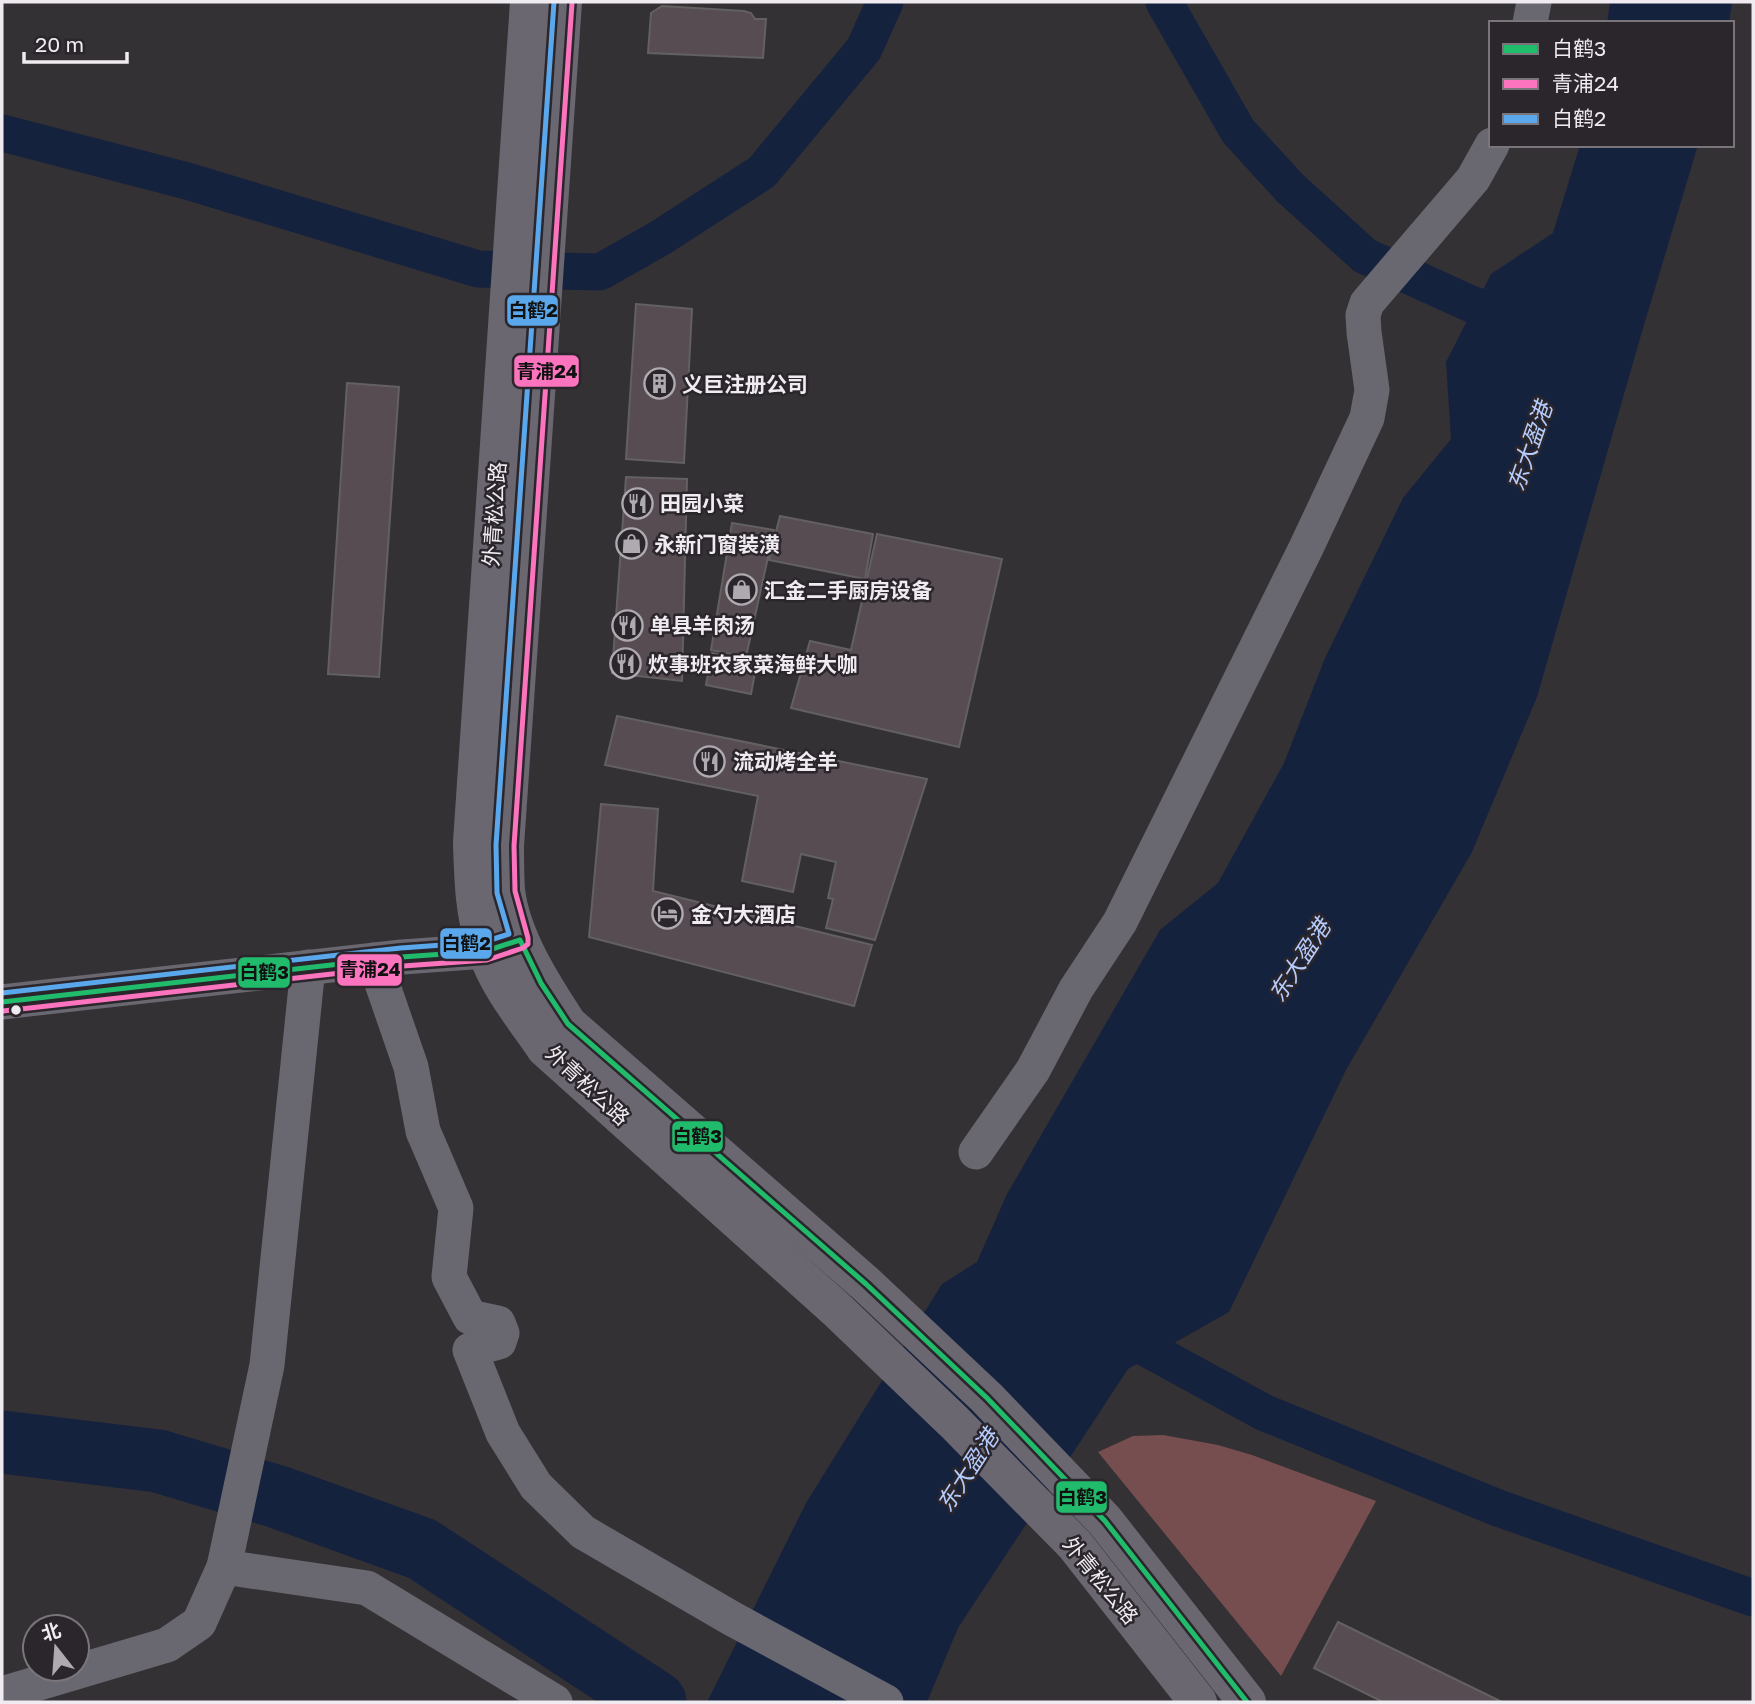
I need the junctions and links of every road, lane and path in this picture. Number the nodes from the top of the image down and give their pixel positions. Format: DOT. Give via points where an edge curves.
graph roads {
  1 [pos="529,2"];
  2 [pos="563,2"];
  3 [pos="1534,2"];
  4 [pos="1530,21"];
  5 [pos="1491,147"];
  6 [pos="529,249"];
  7 [pos="503,946"];
  8 [pos="374,960"];
  9 [pos="308,967"];
  10 [pos="2,1002"];
  11 [pos="976,1152"];
  12 [pos="229,1550"];
  13 [pos="2,1694"];
  14 [pos="555,1702"];
  15 [pos="886,1702"];
  16 [pos="1198,1702"];
  17 [pos="1247,1702"];
  1 -- 6 [label="main road, 外青松公路"];
  2 -- 6 [label="main road, 外青松公路"];
  3 -- 4 [label="street"];
  5 -- 11 [label="street" via="1474,179 1367,303 1363,324 1372,390 1367,418 1120,922 1076,989 1033,1070"];
  6 -- 7 [label="main road, 外青松公路" via="472,842 474,896"];
  7 -- 8 [label="street"];
  7 -- 16 [label="main road, 外青松公路" via="512,1001 545,1048 836,1309 955,1423 1075,1545"];
  7 -- 17 [label="main road, 外青松公路" via="541,983 568,1024 866,1284 987,1398 1105,1521"];
  8 -- 9 [label="street"];
  8 -- 15 [label="street" via="411,1067 423,1131 456,1208 449,1278 470,1317 498,1322 502,1333 499,1342 470,1350 503,1433 536,1486 583,1532"];
  9 -- 10 [label="street"];
  9 -- 12 [label="street" via="267,1365"];
  12 -- 13 [label="street" via="199,1623 167,1645"];
  12 -- 14 [label="street" via="367,1588"];
}
